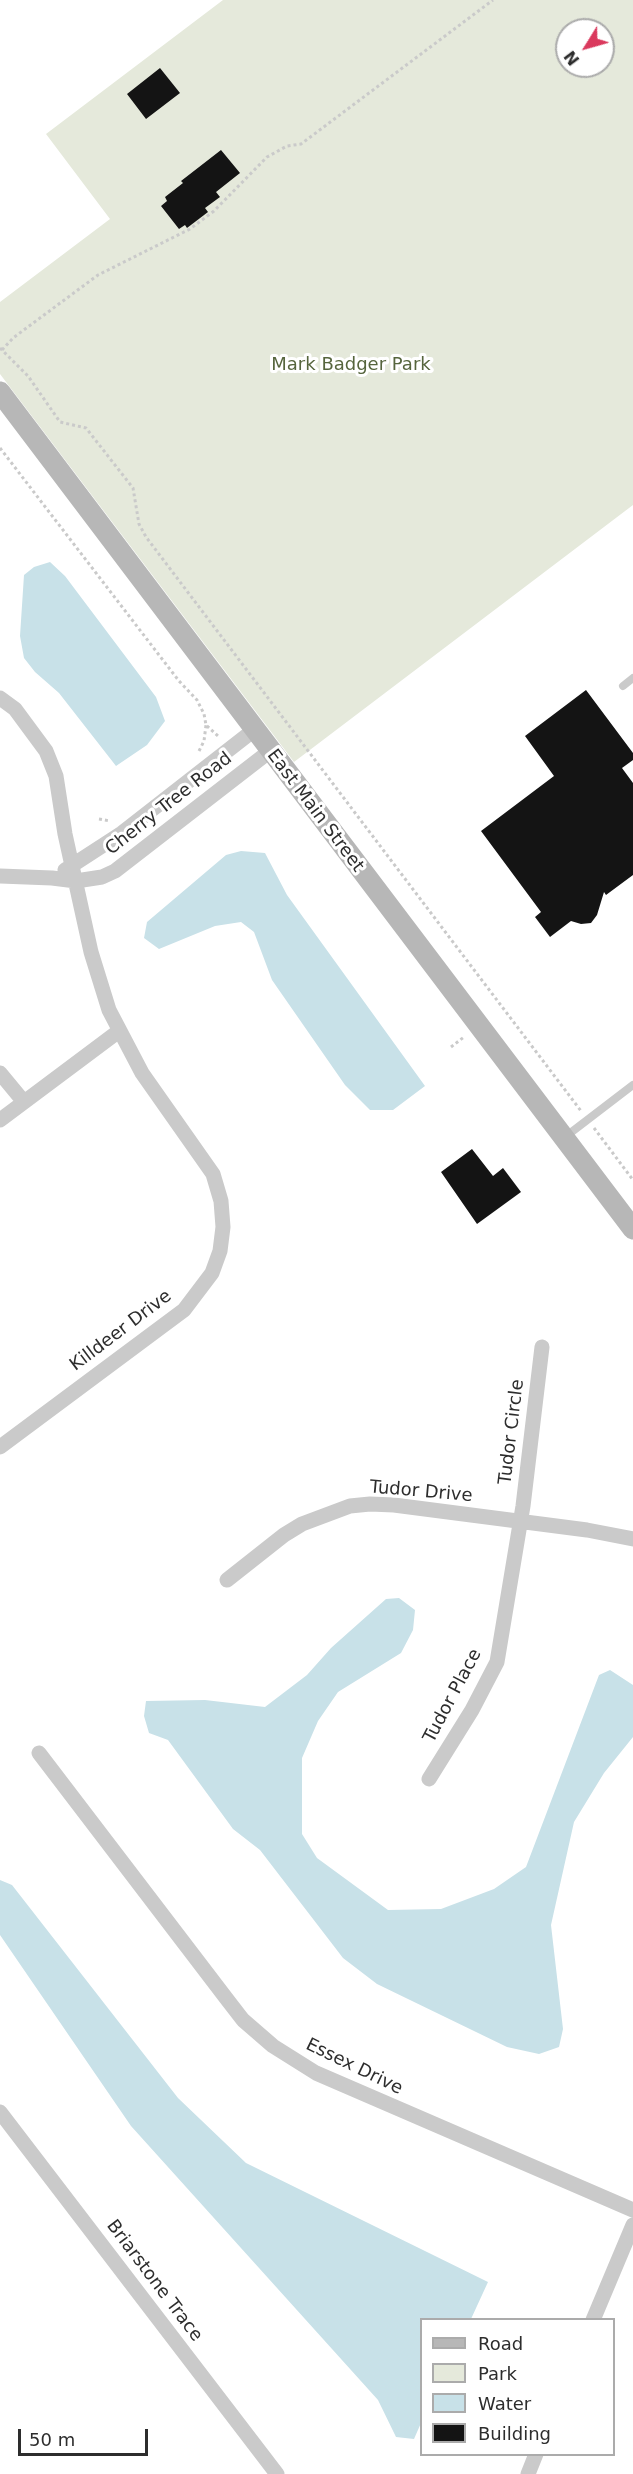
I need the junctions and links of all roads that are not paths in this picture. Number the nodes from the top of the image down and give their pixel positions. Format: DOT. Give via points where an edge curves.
graph roads {
  1 [pos="0,392"];
  2 [pos="633,678"];
  3 [pos="623,686"];
  4 [pos="0,698"];
  5 [pos="254,730"];
  6 [pos="270,751"];
  7 [pos="74,875"];
  8 [pos="0,876"];
  9 [pos="119,1031"];
  10 [pos="0,1073"];
  11 [pos="633,1085"];
  12 [pos="24,1102"];
  13 [pos="0,1120"];
  14 [pos="564,1138"];
  15 [pos="633,1229"];
  16 [pos="542,1347"];
  17 [pos="0,1447"];
  18 [pos="520,1522"];
  19 [pos="633,1539"];
  20 [pos="227,1580"];
  21 [pos="39,1753"];
  22 [pos="429,1779"];
  23 [pos="0,2112"];
  24 [pos="633,2210"];
  25 [pos="633,2225"];
  26 [pos="593,2318"];
  27 [pos="535,2456"];
  28 [pos="531,2473"];
  29 [pos="277,2474"];
  1 -- 5 [label="main road, East Main Street"];
  2 -- 3 [label="lane"];
  4 -- 7 [label="street, Killdeer Drive" via="15,709 46,751 56,776"];
  5 -- 6 [label="main road, East Main Street"];
  5 -- 7 [label="street, Cherry Tree Road" via="108,843"];
  6 -- 7 [label="street, Cherry Tree Road" via="115,871 102,877"];
  6 -- 14 [label="main road, East Main Street"];
  7 -- 8 [label="street, Cherry Tree Road"];
  7 -- 9 [label="street, Killdeer Drive" via="91,952"];
  9 -- 12 [label="street"];
  9 -- 17 [label="street, Killdeer Drive" via="142,1073 213,1174 221,1202 220,1251 212,1273 184,1310"];
  10 -- 12 [label="street"];
  11 -- 14 [label="lane"];
  12 -- 13 [label="street"];
  14 -- 15 [label="main road, East Main Street"];
  16 -- 18 [label="street, Tudor Circle"];
  18 -- 19 [label="street, Tudor Drive"];
  18 -- 20 [label="street, Tudor Drive" via="394,1505 350,1506 293,1530"];
  18 -- 22 [label="street, Tudor Place" via="497,1662"];
  21 -- 24 [label="street, Essex Drive" via="243,2020 273,2046 316,2073"];
  23 -- 29 [label="street, Briarstone Trace"];
  25 -- 26 [label="street"];
  27 -- 28 [label="street"];
}
